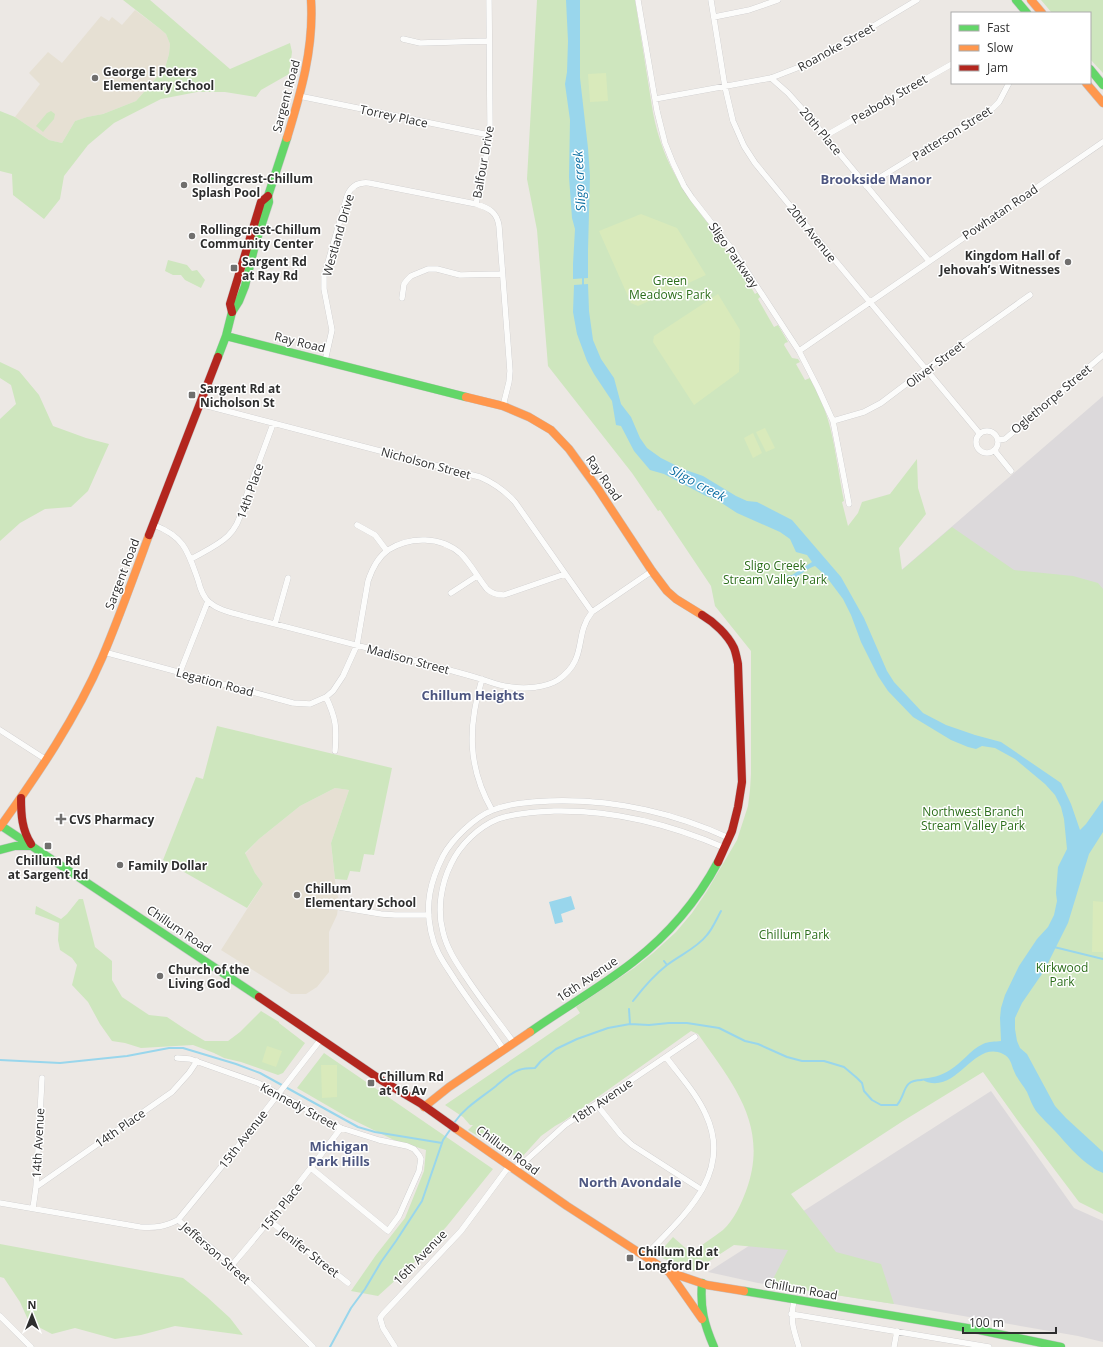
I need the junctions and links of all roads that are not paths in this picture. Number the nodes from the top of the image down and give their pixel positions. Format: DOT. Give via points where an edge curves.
graph roads {
  1 [pos="311,0"];
  2 [pos="489,0"];
  3 [pos="638,0"];
  4 [pos="711,0"];
  5 [pos="778,0"];
  6 [pos="918,0"];
  7 [pos="1016,0"];
  8 [pos="1031,0"];
  9 [pos="1026,12"];
  10 [pos="1041,12"];
  11 [pos="714,17"];
  12 [pos="404,39"];
  13 [pos="490,42"];
  14 [pos="951,65"];
  15 [pos="1091,70"];
  16 [pos="771,78"];
  17 [pos="1008,84"];
  18 [pos="1087,84"];
  19 [pos="1103,85"];
  20 [pos="725,87"];
  21 [pos="299,96"];
  22 [pos="655,99"];
  23 [pos="1103,102"];
  24 [pos="489,135"];
  25 [pos="826,136"];
  26 [pos="1103,142"];
  27 [pos="866,186"];
  28 [pos="476,204"];
  29 [pos="929,261"];
  30 [pos="502,274"];
  31 [pos="1030,295"];
  32 [pos="402,298"];
  33 [pos="870,302"];
  34 [pos="226,336"];
  35 [pos="799,351"];
  36 [pos="1103,356"];
  37 [pos="325,361"];
  38 [pos="926,369"];
  39 [pos="200,404"];
  40 [pos="503,406"];
  41 [pos="833,421"];
  42 [pos="273,424"];
  43 [pos="980,434"];
  44 [pos="998,440"];
  45 [pos="994,450"];
  46 [pos="1011,471"];
  47 [pos="849,504"];
  48 [pos="154,525"];
  49 [pos="357,525"];
  50 [pos="388,551"];
  51 [pos="191,559"];
  52 [pos="652,571"];
  53 [pos="565,574"];
  54 [pos="477,576"];
  55 [pos="288,578"];
  56 [pos="451,593"];
  57 [pos="208,600"];
  58 [pos="592,612"];
  59 [pos="275,624"];
  60 [pos="357,645"];
  61 [pos="104,652"];
  62 [pos="180,672"];
  63 [pos="482,679"];
  64 [pos="326,697"];
  65 [pos="0,730"];
  66 [pos="335,751"];
  67 [pos="45,759"];
  68 [pos="21,798"];
  69 [pos="492,810"];
  70 [pos="0,826"];
  71 [pos="729,838"];
  72 [pos="32,846"];
  73 [pos="725,848"];
  74 [pos="0,850"];
  75 [pos="320,906"];
  76 [pos="429,915"];
  77 [pos="695,1037"];
  78 [pos="321,1039"];
  79 [pos="514,1043"];
  80 [pos="504,1050"];
  81 [pos="666,1057"];
  82 [pos="177,1058"];
  83 [pos="197,1061"];
  84 [pos="42,1078"];
  85 [pos="278,1094"];
  86 [pos="596,1105"];
  87 [pos="424,1107"];
  88 [pos="341,1128"];
  89 [pos="311,1168"];
  90 [pos="512,1169"];
  91 [pos="36,1187"];
  92 [pos="702,1190"];
  93 [pos="0,1203"];
  94 [pos="33,1208"];
  95 [pos="178,1220"];
  96 [pos="270,1221"];
  97 [pos="644,1257"];
  98 [pos="232,1265"];
  99 [pos="669,1272"];
  100 [pos="348,1283"];
  101 [pos="702,1283"];
  102 [pos="794,1300"];
  103 [pos="791,1314"];
  104 [pos="0,1316"];
  105 [pos="702,1319"];
  106 [pos="897,1331"];
  107 [pos="977,1346"];
  108 [pos="31,1347"];
  109 [pos="313,1347"];
  110 [pos="395,1347"];
  111 [pos="714,1347"];
  112 [pos="799,1347"];
  113 [pos="894,1347"];
  114 [pos="989,1347"];
  115 [pos="1061,1347"];
  1 -- 21 [label="main road, Sargent Road" via="311,44"];
  2 -- 13 [label="street, Balfour Drive"];
  3 -- 22 [label="street, Sligo Parkway"];
  4 -- 11 [label="street, 20th Avenue"];
  5 -- 11 [label="street" via="749,10"];
  6 -- 16 [label="street, Roanoke Street" via="815,61"];
  7 -- 9 [label="main road"];
  8 -- 10 [label="main road"];
  11 -- 20 [label="street, 20th Avenue"];
  12 -- 13 [label="street" via="420,43"];
  13 -- 24 [label="street, Balfour Drive"];
  14 -- 25 [label="street, Peabody Street"];
  15 -- 19 [label="main road"];
  16 -- 20 [label="street, Roanoke Street"];
  16 -- 25 [label="street, 20th Place" via="788,93"];
  17 -- 27 [label="street, Patterson Street" via="993,108"];
  18 -- 23 [label="main road"];
  20 -- 22 [label="street, Roanoke Street"];
  20 -- 33 [label="street, 20th Avenue" via="736,130 755,163"];
  21 -- 24 [label="street, Torrey Place"];
  21 -- 34 [label="main road, Sargent Road" via="268,196 261,202 244,254 230,304 232,312"];
  22 -- 35 [label="street, Sligo Parkway" via="665,142 684,186 735,253"];
  24 -- 28 [label="street, Balfour Drive"];
  25 -- 27 [label="street, 20th Place"];
  26 -- 29 [label="street, Powhatan Road"];
  27 -- 29 [label="street, 20th Place"];
  28 -- 30 [label="street, Balfour Drive" via="492,210 497,219"];
  28 -- 37 [label="street, Westland Drive" via="369,183 351,188 324,276 332,330"];
  29 -- 33 [label="street, Powhatan Road"];
  30 -- 32 [label="street" via="460,275 428,269 407,280"];
  30 -- 40 [label="street, Balfour Drive" via="510,371"];
  31 -- 38 [label="street, Oliver Street"];
  33 -- 35 [label="street, Powhatan Road"];
  33 -- 38 [label="street, 20th Avenue"];
  34 -- 37 [label="main road, Ray Road"];
  34 -- 39 [label="main road, Sargent Road"];
  35 -- 41 [label="street, Sligo Parkway"];
  36 -- 44 [label="street, Oglethorpe Street" via="1005,439"];
  37 -- 40 [label="main road, Ray Road"];
  38 -- 41 [label="street, Oliver Street" via="881,403 864,412"];
  38 -- 43 [label="street, 20th Avenue"];
  39 -- 42 [label="street, Nicholson Street"];
  39 -- 48 [label="main road, Sargent Road"];
  40 -- 52 [label="main road, Ray Road" via="528,416 551,430 569,449"];
  41 -- 47 [label="street, Sligo Parkway"];
  42 -- 51 [label="street, 14th Place" via="236,527 217,545"];
  42 -- 53 [label="street, Nicholson Street" via="492,482 515,502"];
  43 -- 44 [label="street" via="989,431 995,434"];
  43 -- 45 [label="street" via="976,443 979,449 988,453"];
  44 -- 45 [label="street"];
  45 -- 46 [label="street"];
  48 -- 51 [label="street, Madison Street" via="176,537"];
  48 -- 61 [label="main road, Sargent Road"];
  49 -- 50 [label="street" via="375,535"];
  50 -- 54 [label="street" via="408,542 438,542 460,554"];
  50 -- 60 [label="street" via="378,561 368,581"];
  51 -- 57 [label="street, Madison Street" via="200,588"];
  52 -- 58 [label="street, Madison Street"];
  52 -- 71 [label="main road, Ray Road" via="671,596 702,614 718,627 727,637 737,656 742,782"];
  53 -- 54 [label="street" via="504,595 490,593"];
  53 -- 58 [label="street, Nicholson Street"];
  54 -- 56 [label="street"];
  55 -- 59 [label="street"];
  57 -- 59 [label="street, Madison Street" via="224,610"];
  57 -- 62 [label="street"];
  58 -- 63 [label="street, Madison Street" via="584,626 577,658 569,670 556,681 525,688 510,687"];
  59 -- 60 [label="street, Madison Street"];
  60 -- 63 [label="street, Madison Street"];
  60 -- 64 [label="street" via="343,676"];
  61 -- 62 [label="street, Legation Road"];
  61 -- 67 [label="main road, Sargent Road" via="80,702"];
  62 -- 64 [label="street, Legation Road" via="293,703 310,704"];
  63 -- 69 [label="street" via="473,715 473,749 480,785"];
  64 -- 66 [label="street" via="336,724"];
  65 -- 67 [label="street"];
  67 -- 68 [label="main road, Sargent Road"];
  68 -- 70 [label="main road, Sargent Road"];
  68 -- 72 [label="main road" via="24,828"];
  69 -- 71 [label="street" via="528,802 602,803 666,814"];
  69 -- 76 [label="street" via="461,832 445,853 431,883"];
  70 -- 72 [label="main road, Chillum Road"];
  71 -- 73 [label="main road, 16th Avenue"];
  72 -- 74 [label="main road" via="20,845"];
  72 -- 78 [label="main road, Chillum Road"];
  73 -- 79 [label="main road, 16th Avenue" via="692,904 655,943 634,961"];
  73 -- 79 [label="street" via="663,825 624,816 584,811 508,816 476,832 453,858 444,881 441,924 449,950 489,1011"];
  75 -- 76 [label="street" via="381,914"];
  76 -- 80 [label="street" via="431,932 440,958"];
  77 -- 81 [label="street, 18th Avenue"];
  78 -- 85 [label="street, 15th Avenue"];
  78 -- 87 [label="main road, Chillum Road"];
  79 -- 80 [label="main road, 16th Avenue"];
  80 -- 87 [label="main road, 16th Avenue"];
  81 -- 86 [label="street, 18th Avenue"];
  81 -- 92 [label="street" via="698,1100 711,1128 712,1166"];
  82 -- 83 [label="street, Kennedy Street"];
  83 -- 85 [label="street, Kennedy Street" via="245,1078"];
  83 -- 91 [label="street, 14th Place" via="186,1078 172,1092"];
  84 -- 91 [label="street, 14th Avenue"];
  85 -- 88 [label="street, Kennedy Street"];
  85 -- 95 [label="street, 15th Avenue"];
  86 -- 90 [label="street, 18th Avenue" via="565,1125"];
  86 -- 92 [label="street" via="632,1145"];
  87 -- 90 [label="main road, Chillum Road"];
  88 -- 89 [label="street, 15th Place"];
  88 -- 89 [label="street, Kennedy Street" via="407,1146 414,1149 421,1159 412,1189 399,1216 388,1231"];
  89 -- 96 [label="street, 15th Place"];
  90 -- 97 [label="main road, Chillum Road"];
  90 -- 110 [label="street, 16th Avenue" via="507,1169 461,1231 380,1318"];
  91 -- 94 [label="street, 14th Avenue"];
  92 -- 97 [label="street" via="689,1210"];
  93 -- 94 [label="street, Jefferson Street"];
  94 -- 95 [label="street, Jefferson Street" via="150,1227 166,1226"];
  95 -- 98 [label="street, Jefferson Street"];
  96 -- 98 [label="street, 15th Place"];
  96 -- 100 [label="street, Jenifer Street"];
  97 -- 99 [label="main road, Chillum Road"];
  98 -- 109 [label="street, Jefferson Street"];
  99 -- 101 [label="main road, Chillum Road"];
  99 -- 105 [label="main road"];
  101 -- 102 [label="main road, Chillum Road"];
  101 -- 105 [label="main road"];
  102 -- 103 [label="street"];
  102 -- 115 [label="main road, Chillum Road" via="979,1330"];
  103 -- 106 [label="street"];
  103 -- 112 [label="street"];
  104 -- 108 [label="street"];
  105 -- 111 [label="main road"];
  106 -- 107 [label="street"];
  106 -- 113 [label="street"];
  107 -- 114 [label="street"];
}
